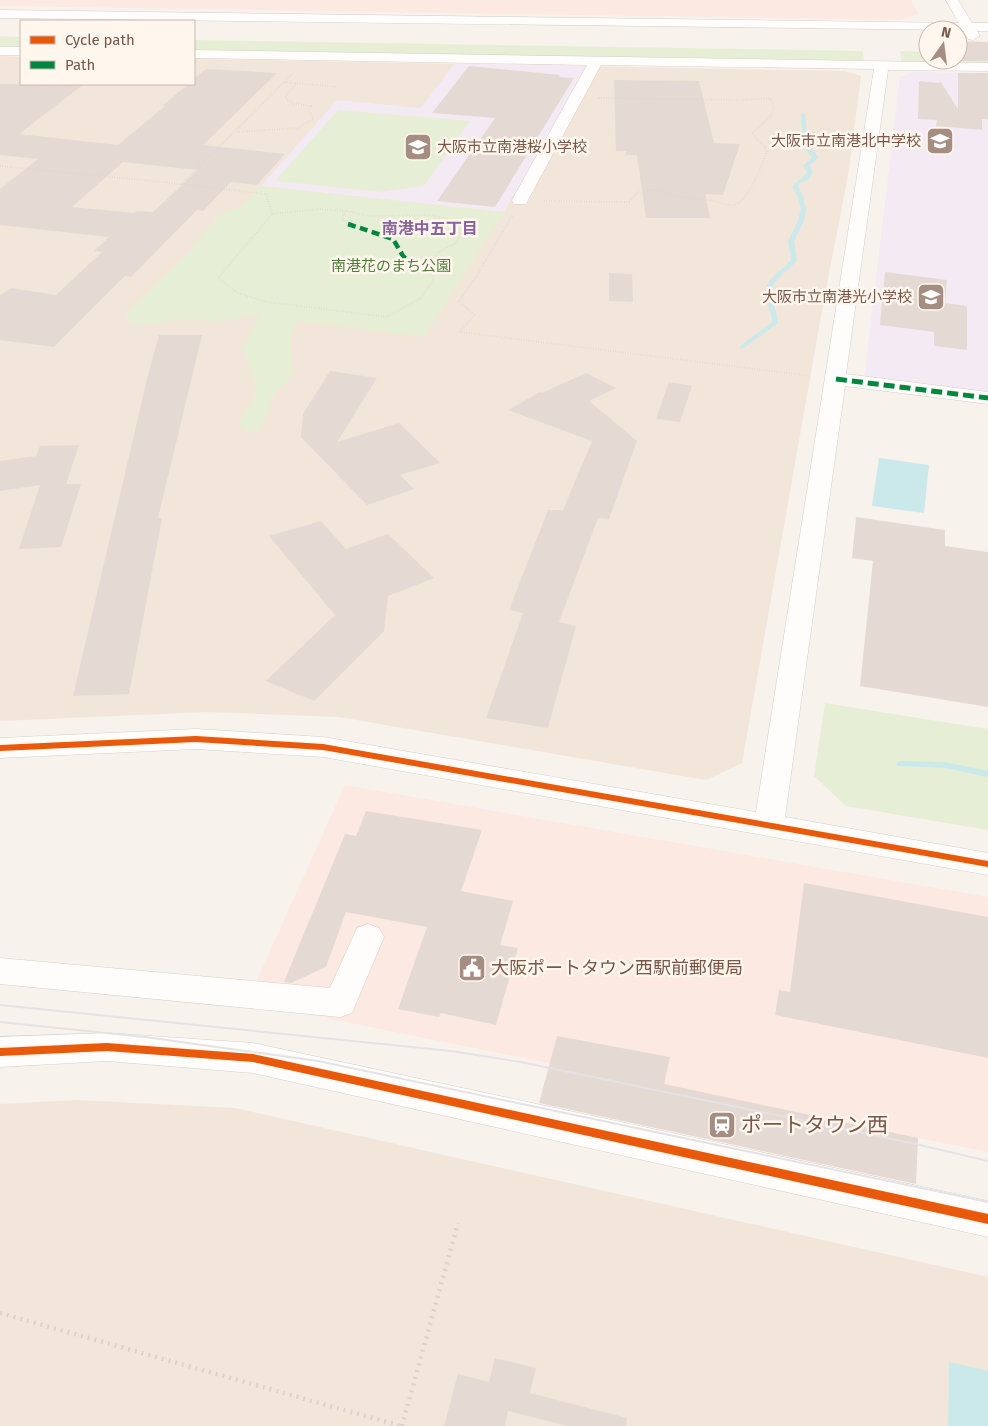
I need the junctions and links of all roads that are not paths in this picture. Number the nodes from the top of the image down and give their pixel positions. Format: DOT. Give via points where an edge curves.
graph roads {
  1 [pos="952,0"];
  2 [pos="938,12"];
  3 [pos="0,14"];
  4 [pos="943,20"];
  5 [pos="0,21"];
  6 [pos="20,21"];
  7 [pos="195,24"];
  8 [pos="988,27"];
  9 [pos="918,28"];
  10 [pos="968,31"];
  11 [pos="971,32"];
  12 [pos="968,33"];
  13 [pos="918,36"];
  14 [pos="988,36"];
  15 [pos="0,51"];
  16 [pos="20,51"];
  17 [pos="195,54"];
  18 [pos="597,60"];
  19 [pos="882,65"];
  20 [pos="988,67"];
  21 [pos="520,200"];
  22 [pos="836,379"];
  23 [pos="988,398"];
  24 [pos="0,748"];
  25 [pos="770,824"];
  26 [pos="988,864"];
  27 [pos="368,937"];
  28 [pos="0,971"];
  29 [pos="0,1052"];
  30 [pos="988,1219"];
  1 -- 11 [label="street"];
  2 -- 4 [label="street"];
  3 -- 9 [label="street"];
  5 -- 6 [label="street"];
  7 -- 13 [label="street"];
  8 -- 11 [label="street"];
  10 -- 11 [label="street"];
  11 -- 12 [label="street"];
  11 -- 14 [label="street"];
  15 -- 16 [label="street"];
  17 -- 18 [label="street"];
  18 -- 19 [label="street"];
  18 -- 21 [label="street"];
  19 -- 20 [label="street"];
  19 -- 22 [label="street"];
  22 -- 23 [label="street"];
  22 -- 25 [label="street"];
  24 -- 25 [label="street" via="196,739 323,747"];
  25 -- 26 [label="street"];
  27 -- 28 [label="street" via="340,1003"];
  29 -- 30 [label="street" via="107,1047 252,1058"];
}
